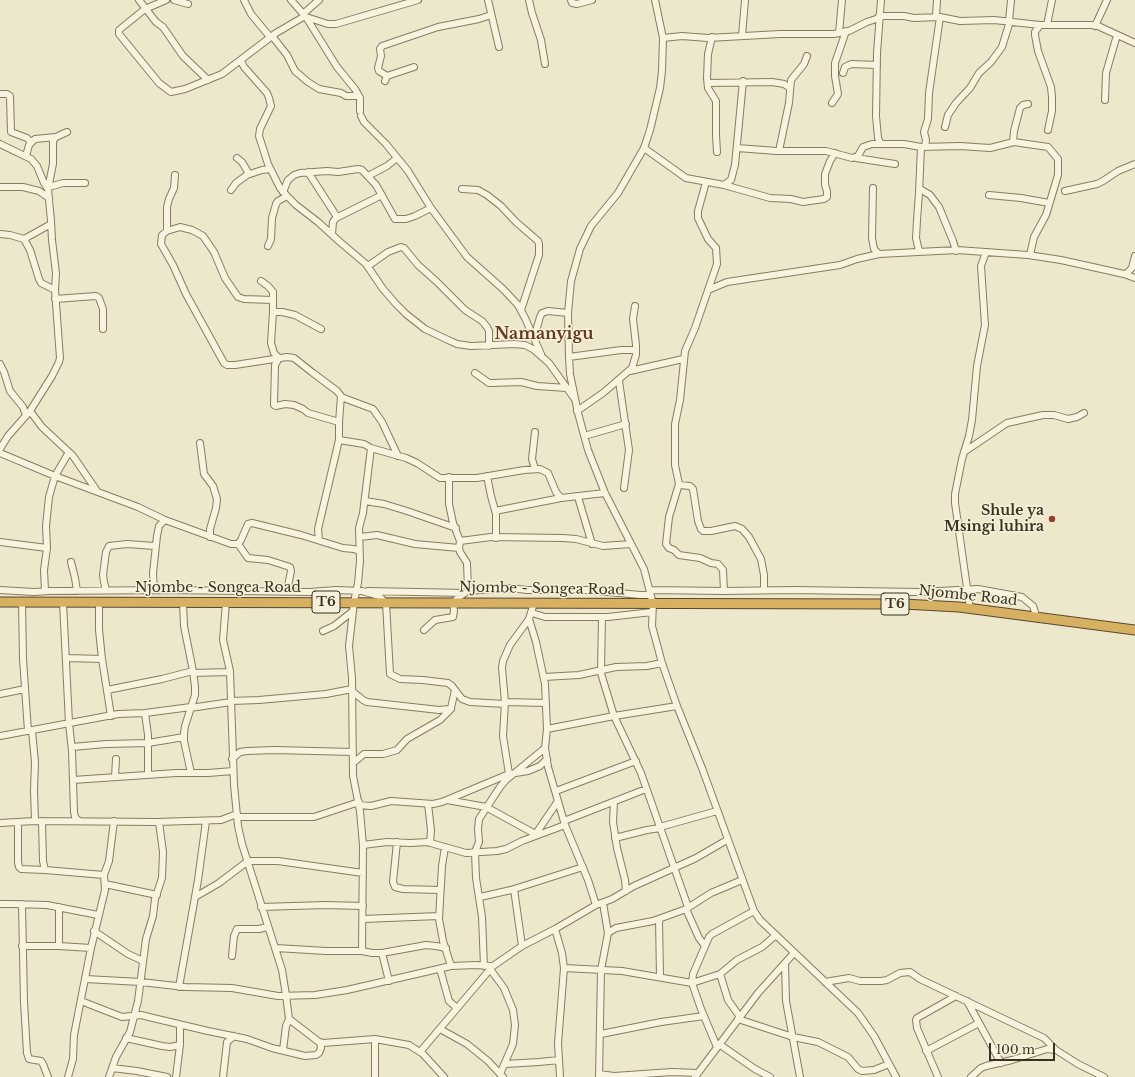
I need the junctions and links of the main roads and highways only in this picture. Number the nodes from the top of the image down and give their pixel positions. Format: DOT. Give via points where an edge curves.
graph roads {
  1 [pos="651,600"];
  2 [pos="0,602"];
  3 [pos="1135,630"];
  1 -- 2 [label="highway, Njombe - Songea Road / T6" via="534,603 375,602 354,607 226,602"];
  1 -- 3 [label="highway, Njombe Road / T6" via="936,605"];
}
